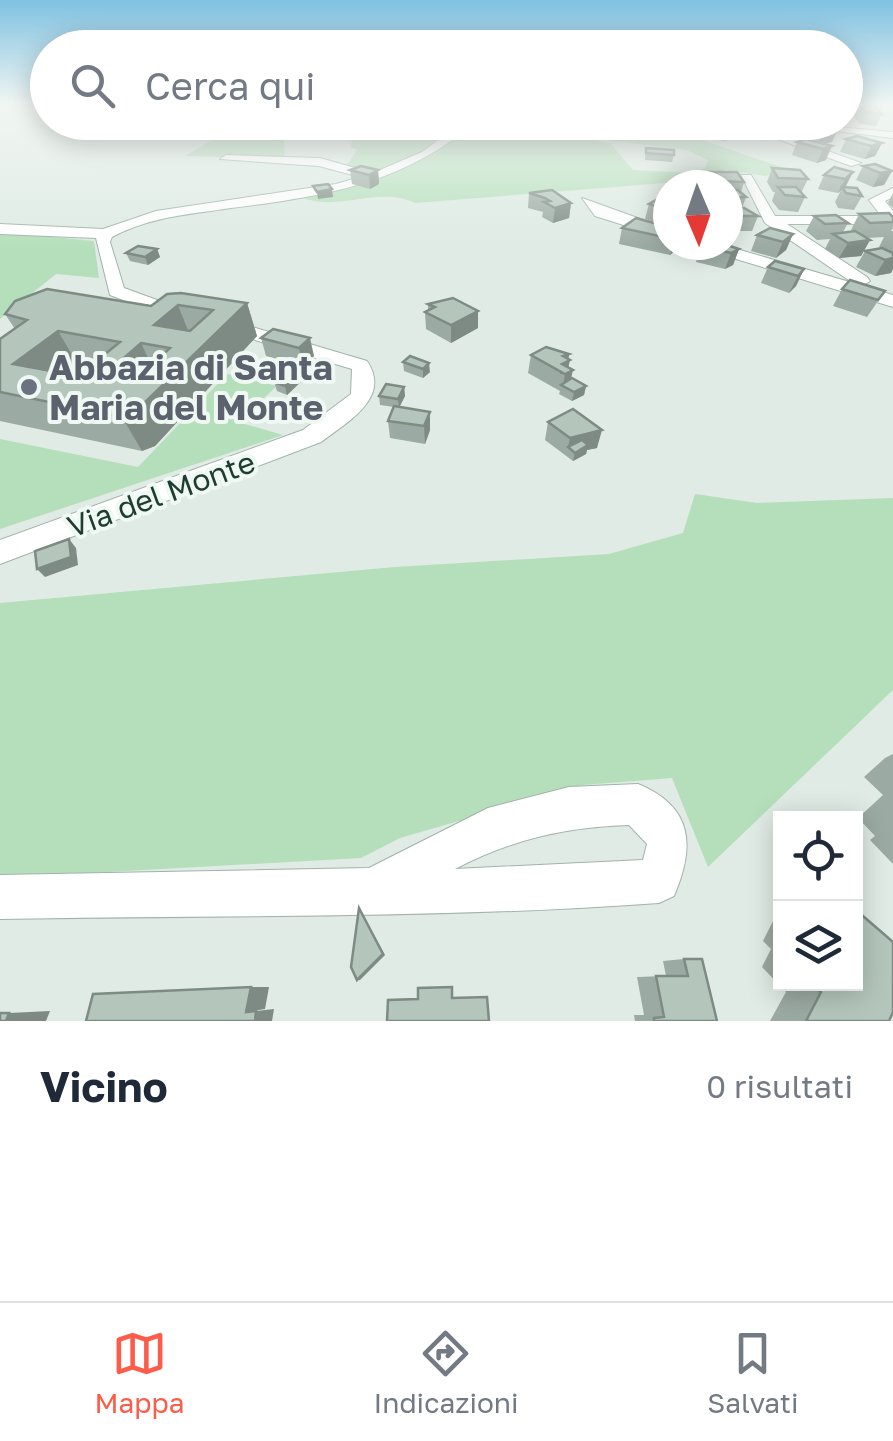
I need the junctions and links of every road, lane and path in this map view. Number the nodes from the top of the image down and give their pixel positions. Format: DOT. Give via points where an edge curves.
graph roads {
  1 [pos="423,153"];
  2 [pos="827,153"];
  3 [pos="226,159"];
  4 [pos="855,162"];
  5 [pos="371,176"];
  6 [pos="746,178"];
  7 [pos="893,192"];
  8 [pos="586,202"];
  9 [pos="770,220"];
  10 [pos="893,220"];
  11 [pos="0,228"];
  12 [pos="653,229"];
  13 [pos="106,234"];
  14 [pos="743,256"];
  15 [pos="893,300"];
  16 [pos="0,552"];
  17 [pos="372,890"];
  18 [pos="0,898"];
  1 -- 5 [label="street"];
  2 -- 4 [label="street"];
  3 -- 5 [label="street" via="320,162"];
  5 -- 13 [label="street" via="146,219"];
  6 -- 9 [label="street"];
  7 -- 10 [label="street" via="876,200"];
  8 -- 12 [label="street"];
  9 -- 10 [label="street"];
  9 -- 15 [label="street"];
  11 -- 13 [label="street"];
  13 -- 16 [label="street, Via del Monte" via="102,242 116,291 156,309 352,362 366,383 354,406 312,436"];
  14 -- 15 [label="street"];
  17 -- 17 [label="street" via="506,892 659,881 670,838 638,804 568,808 488,829"];
  17 -- 18 [label="street"];
}
